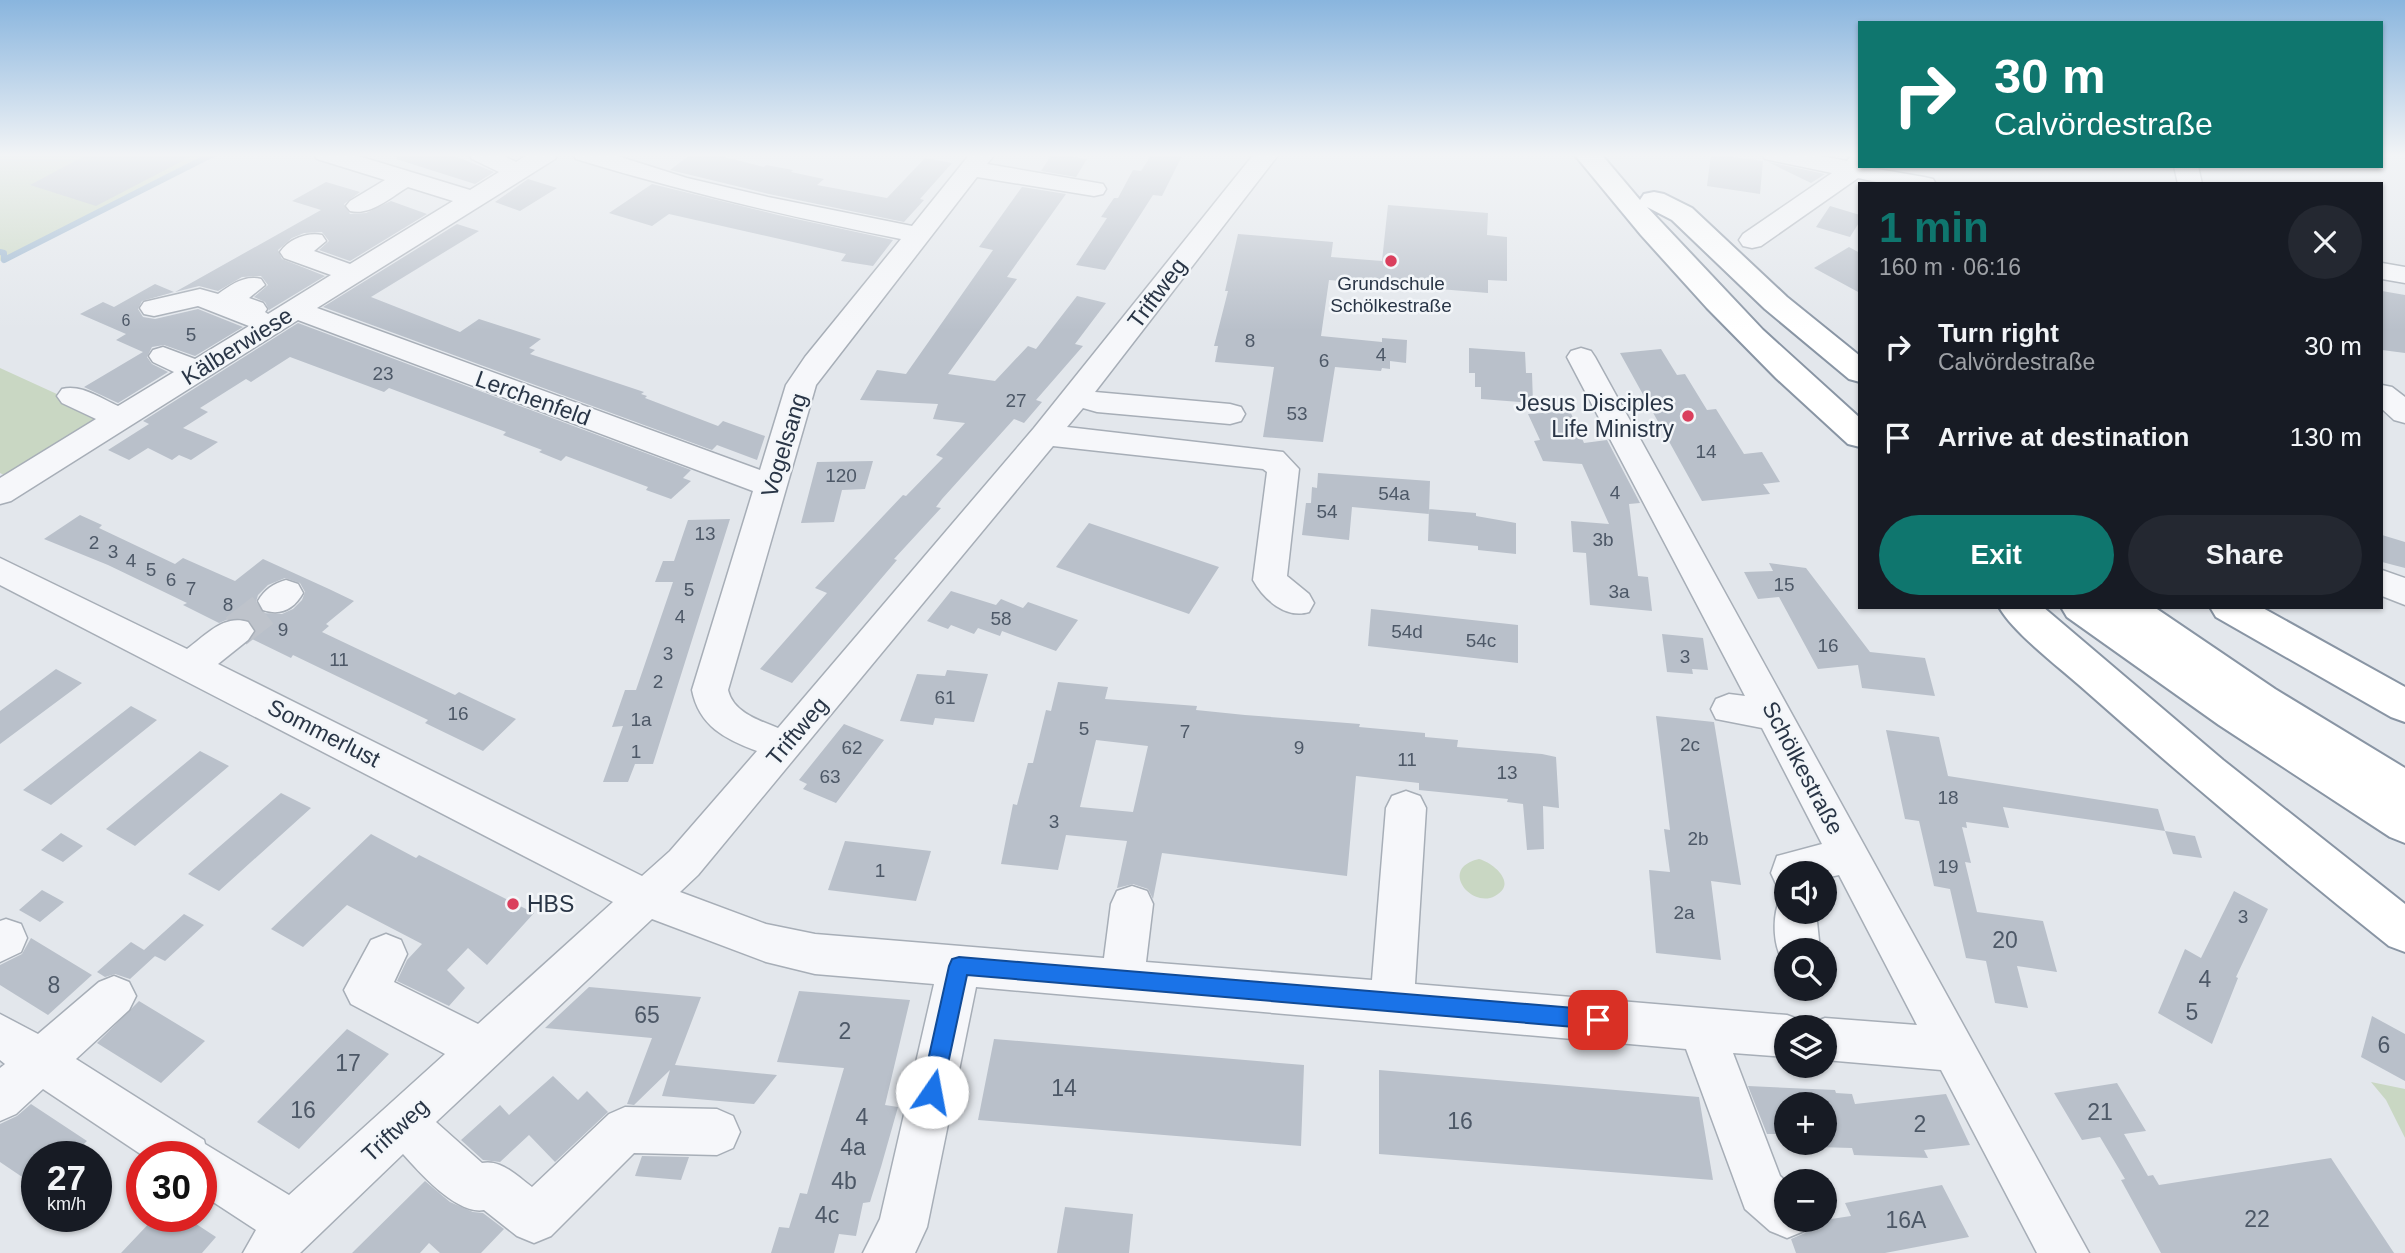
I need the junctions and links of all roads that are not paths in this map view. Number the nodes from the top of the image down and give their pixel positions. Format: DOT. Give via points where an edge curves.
graph roads {
  1 [pos="460,212"];
  2 [pos="806,212"];
  3 [pos="937,212"];
  4 [pos="1220,212"];
  5 [pos="1637,212"];
  6 [pos="1665,212"];
  7 [pos="1679,212"];
  8 [pos="1791,212"];
  9 [pos="919,235"];
  10 [pos="1752,240"];
  11 [pos="304,250"];
  12 [pos="380,259"];
  13 [pos="2383,271"];
  14 [pos="2405,275"];
  15 [pos="251,285"];
  16 [pos="155,308"];
  17 [pos="282,318"];
  18 [pos="163,356"];
  19 [pos="1581,358"];
  20 [pos="1858,370"];
  21 [pos="197,371"];
  22 [pos="1786,372"];
  23 [pos="2383,395"];
  24 [pos="72,396"];
  25 [pos="1076,396"];
  26 [pos="1858,402"];
  27 [pos="2405,413"];
  28 [pos="1230,414"];
  29 [pos="120,419"];
  30 [pos="1858,434"];
  31 [pos="1045,435"];
  32 [pos="1858,461"];
  33 [pos="772,481"];
  34 [pos="0,493"];
  35 [pos="0,570"];
  36 [pos="2383,582"];
  37 [pos="2405,592"];
  38 [pos="1297,603"];
  39 [pos="2020,609"];
  40 [pos="2083,609"];
  41 [pos="2128,609"];
  42 [pos="2233,609"];
  43 [pos="236,631"];
  44 [pos="190,666"];
  45 [pos="2405,706"];
  46 [pos="1729,709"];
  47 [pos="1774,715"];
  48 [pos="785,746"];
  49 [pos="2405,790"];
  50 [pos="1406,808"];
  51 [pos="2405,824"];
  52 [pos="1850,855"];
  53 [pos="1825,861"];
  54 [pos="646,898"];
  55 [pos="1132,904"];
  56 [pos="2405,931"];
  57 [pos="386,954"];
  58 [pos="959,966"];
  59 [pos="1122,980"];
  60 [pos="114,996"];
  61 [pos="1392,1003"];
  62 [pos="1701,1028"];
  63 [pos="1774,1034"];
  64 [pos="0,1035"];
  65 [pos="1837,1040"];
  66 [pos="1954,1049"];
  67 [pos="479,1052"];
  68 [pos="41,1062"];
  69 [pos="0,1098"];
  70 [pos="406,1120"];
  71 [pos="717,1132"];
  72 [pos="162,1141"];
  73 [pos="217,1181"];
  74 [pos="1774,1202"];
  75 [pos="280,1239"];
  76 [pos="888,1253"];
  77 [pos="2064,1253"];
  1 -- 12 [label="street, Kälberwiese"];
  2 -- 9 [label="street"];
  3 -- 9 [label="street, Vogelsang"];
  4 -- 25 [label="street, Triftweg"];
  5 -- 22 [label="highway" via="1705,291"];
  6 -- 26 [label="highway" via="1803,353"];
  7 -- 20 [label="highway" via="1776,303"];
  8 -- 10 [label="street"];
  9 -- 33 [label="street, Vogelsang" via="802,385"];
  11 -- 12 [label="street"];
  12 -- 17 [label="street, Kälberwiese"];
  13 -- 14 [label="street"];
  15 -- 17 [label="street" via="228,299"];
  16 -- 17 [label="street" via="200,297"];
  17 -- 21 [label="street, Kälberwiese"];
  17 -- 33 [label="street, Lerchenfeld" via="757,481"];
  18 -- 21 [label="street"];
  19 -- 47 [label="street, Schölkestraße"];
  21 -- 29 [label="street, Kälberwiese"];
  22 -- 30 [label="highway"];
  22 -- 32 [label="highway" via="1808,414"];
  23 -- 27 [label="street"];
  24 -- 29 [label="street"];
  25 -- 28 [label="street" via="1097,402"];
  25 -- 31 [label="street, Triftweg"];
  29 -- 34 [label="street, Kälberwiese"];
  31 -- 38 [label="street" via="1272,458 1283,469 1270,580"];
  31 -- 48 [label="street, Triftweg"];
  33 -- 48 [label="street, Vogelsang" via="710,690 711,703 721,717"];
  35 -- 44 [label="street, Sommerlust"];
  36 -- 37 [label="street"];
  39 -- 56 [label="highway" via="2211,775"];
  40 -- 51 [label="highway" via="2233,714"];
  41 -- 49 [label="highway"];
  42 -- 45 [label="highway"];
  43 -- 44 [label="street"];
  44 -- 54 [label="street, Sommerlust"];
  46 -- 47 [label="street"];
  47 -- 52 [label="street, Schölkestraße"];
  48 -- 54 [label="street, Triftweg" via="684,863"];
  50 -- 61 [label="street"];
  52 -- 53 [label="street"];
  52 -- 66 [label="street, Schölkestraße"];
  54 -- 58 [label="street, Sommerlust" via="766,943 815,954"];
  54 -- 67 [label="street, Triftweg"];
  55 -- 59 [label="street"];
  57 -- 67 [label="street" via="366,990 459,1037"];
  58 -- 59 [label="street, Sommerlust"];
  58 -- 76 [label="street" via="903,1227"];
  59 -- 61 [label="street, Sommerlust"];
  60 -- 68 [label="street"];
  61 -- 62 [label="street, Sommerlust"];
  62 -- 63 [label="street, Sommerlust"];
  62 -- 74 [label="street" via="1762,1192"];
  64 -- 68 [label="street"];
  65 -- 66 [label="street"];
  66 -- 77 [label="street, Schölkestraße"];
  67 -- 70 [label="street, Triftweg"];
  68 -- 69 [label="street"];
  68 -- 72 [label="street"];
  70 -- 71 [label="street" via="420,1139 474,1188 490,1185 534,1219 625,1130"];
  70 -- 75 [label="street, Triftweg"];
  73 -- 75 [label="street"];
}
